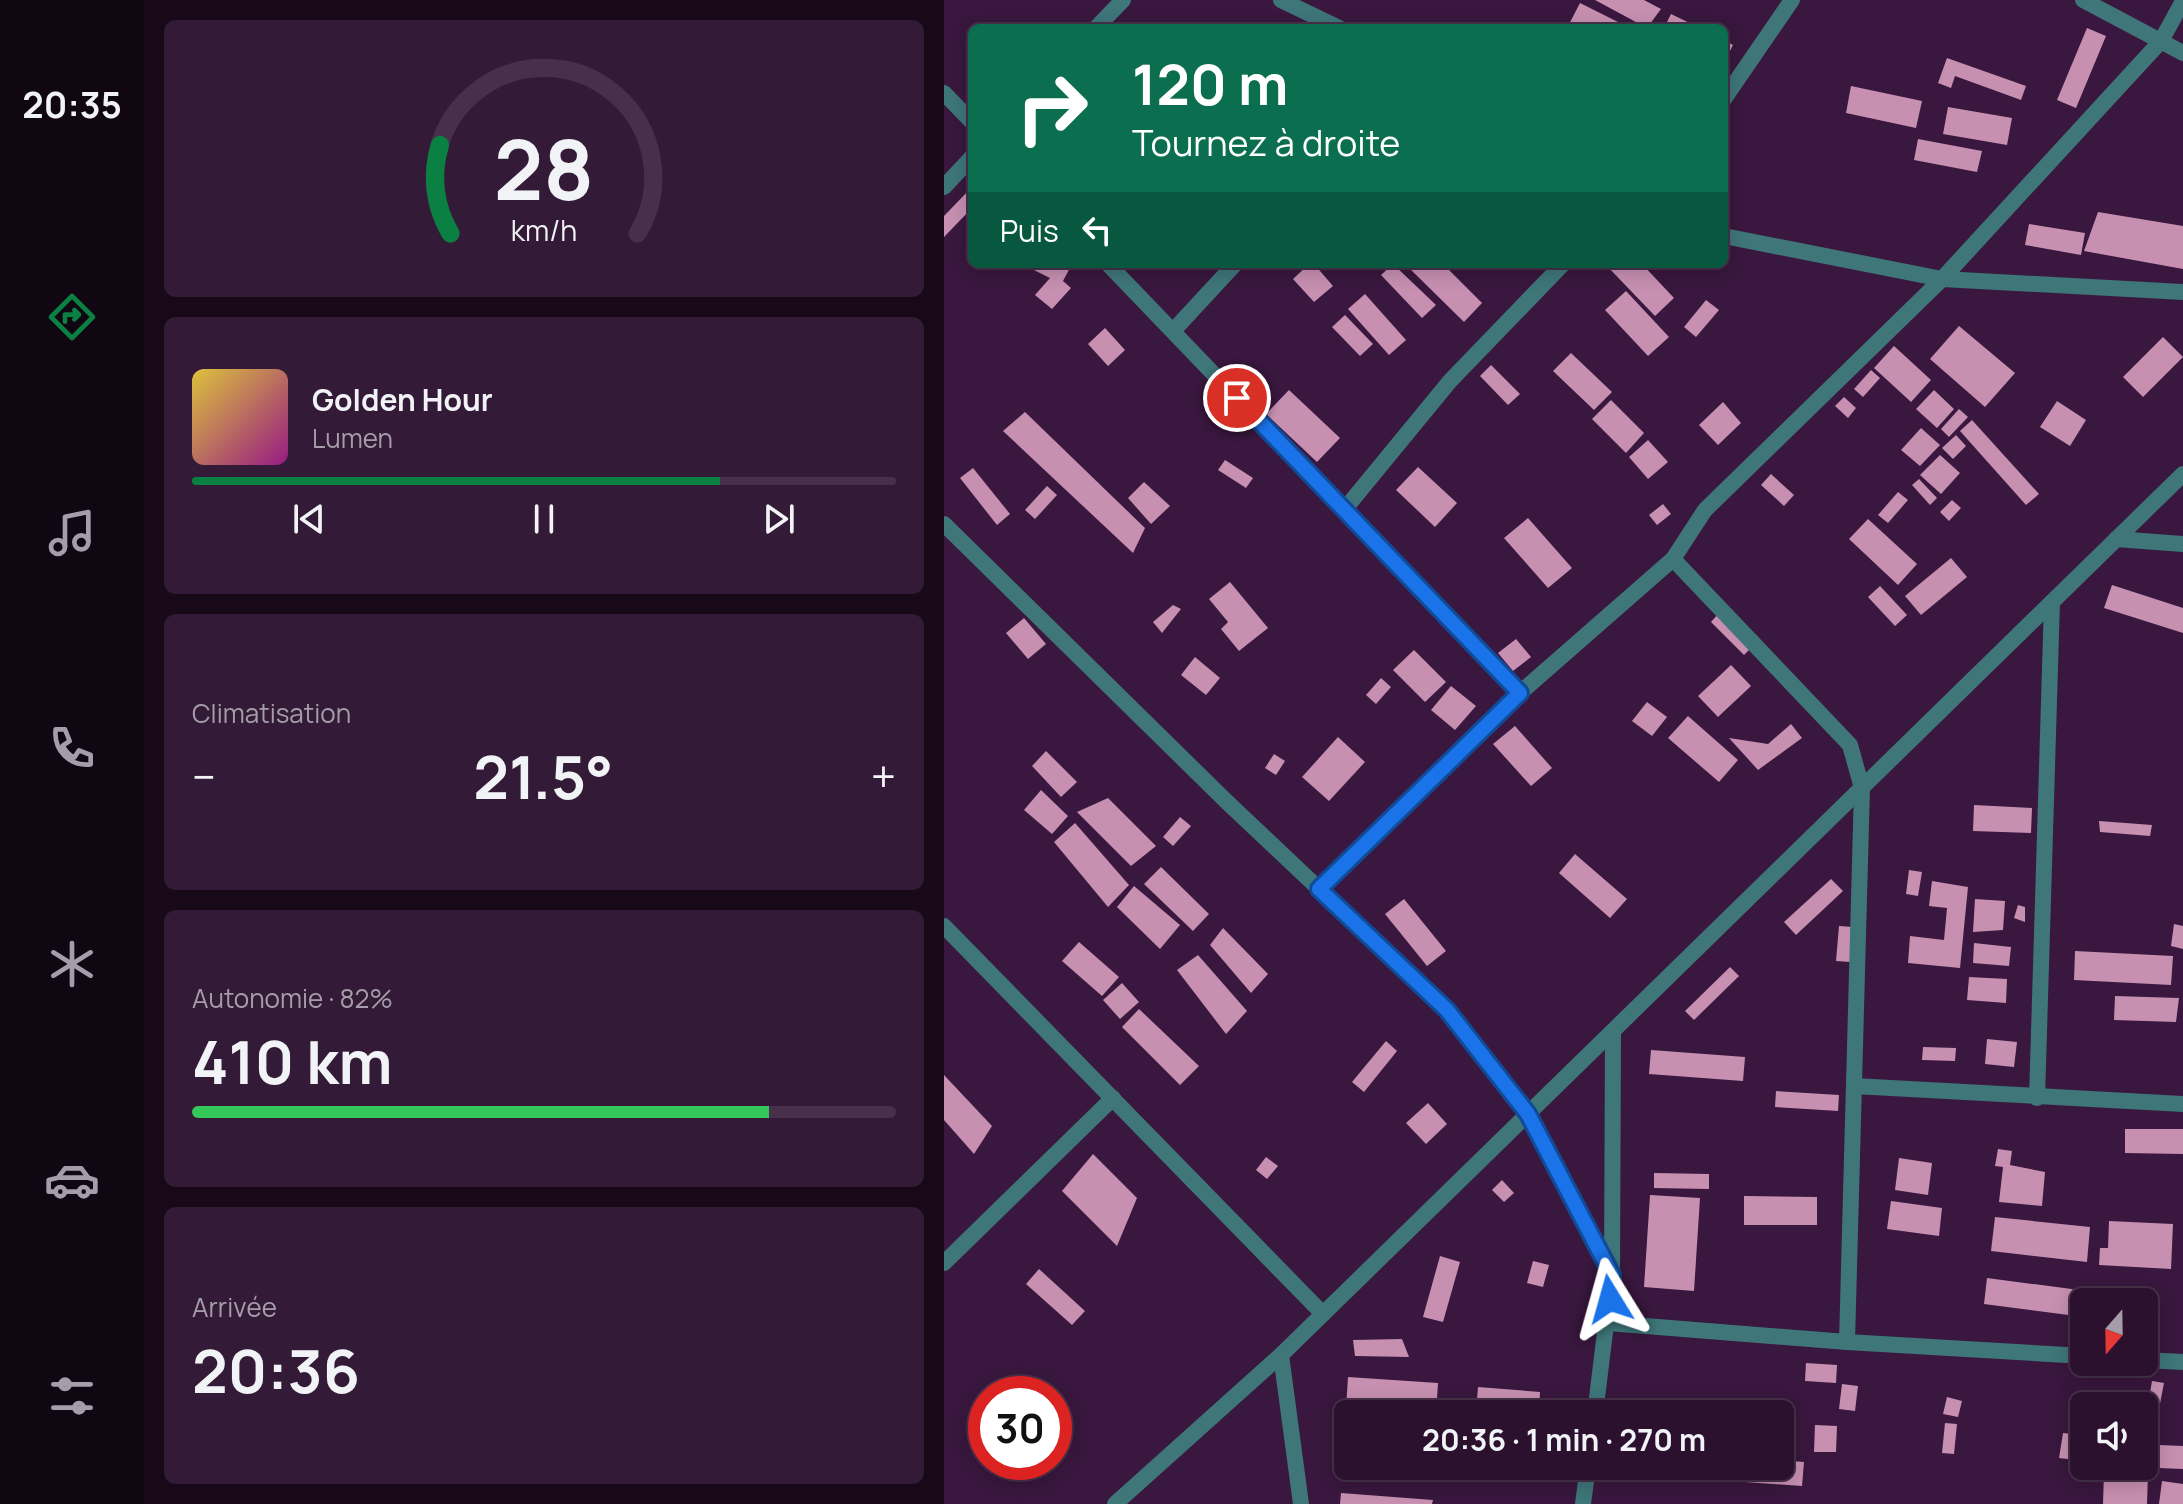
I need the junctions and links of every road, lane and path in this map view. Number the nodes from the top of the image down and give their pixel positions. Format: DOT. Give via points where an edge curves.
graph roads {
  1 [pos="1123,0"];
  2 [pos="1281,0"];
  3 [pos="1792,0"];
  4 [pos="2083,0"];
  5 [pos="2183,1"];
  6 [pos="1100,24"];
  7 [pos="1331,24"];
  8 [pos="2161,41"];
  9 [pos="2183,53"];
  10 [pos="944,93"];
  11 [pos="1728,93"];
  12 [pos="968,118"];
  13 [pos="968,161"];
  14 [pos="944,187"];
  15 [pos="1728,237"];
  16 [pos="1112,268"];
  17 [pos="1231,268"];
  18 [pos="1559,268"];
  19 [pos="1942,279"];
  20 [pos="2183,292"];
  21 [pos="1173,331"];
  22 [pos="2183,474"];
  23 [pos="1344,510"];
  24 [pos="948,537"];
  25 [pos="2116,539"];
  26 [pos="2183,544"];
  27 [pos="1673,559"];
  28 [pos="2052,602"];
  29 [pos="1520,693"];
  30 [pos="1862,788"];
  31 [pos="1319,889"];
  32 [pos="944,926"];
  33 [pos="1613,1032"];
  34 [pos="1854,1086"];
  35 [pos="1113,1098"];
  36 [pos="2037,1098"];
  37 [pos="2183,1104"];
  38 [pos="1528,1114"];
  39 [pos="944,1263"];
  40 [pos="1612,1275"];
  41 [pos="1323,1314"];
  42 [pos="1608,1323"];
  43 [pos="1847,1342"];
  44 [pos="1281,1355"];
  45 [pos="2070,1355"];
  46 [pos="2158,1361"];
  47 [pos="2183,1362"];
  48 [pos="1597,1400"];
  49 [pos="1586,1480"];
  50 [pos="1115,1504"];
  51 [pos="1301,1504"];
  52 [pos="1583,1504"];
  1 -- 6 [label="street"];
  2 -- 7 [label="street"];
  3 -- 11 [label="street"];
  4 -- 8 [label="street"];
  5 -- 8 [label="street"];
  8 -- 9 [label="street"];
  8 -- 19 [label="street"];
  10 -- 12 [label="street"];
  13 -- 14 [label="street"];
  15 -- 19 [label="street"];
  16 -- 21 [label="street"];
  17 -- 21 [label="street"];
  18 -- 23 [label="street" via="1450,381"];
  19 -- 20 [label="street"];
  19 -- 27 [label="street" via="1705,510"];
  21 -- 23 [label="street"];
  22 -- 25 [label="street"];
  23 -- 29 [label="street"];
  24 -- 31 [label="street"];
  25 -- 26 [label="street"];
  25 -- 28 [label="street"];
  27 -- 29 [label="street"];
  27 -- 30 [label="street" via="1850,745"];
  28 -- 30 [label="street"];
  28 -- 36 [label="street"];
  29 -- 31 [label="street"];
  30 -- 33 [label="street"];
  30 -- 34 [label="street"];
  31 -- 38 [label="street" via="1447,1010"];
  32 -- 35 [label="street"];
  33 -- 38 [label="street"];
  33 -- 40 [label="street"];
  34 -- 36 [label="street"];
  34 -- 43 [label="street"];
  35 -- 39 [label="street"];
  35 -- 41 [label="street"];
  36 -- 37 [label="street"];
  38 -- 40 [label="street"];
  38 -- 41 [label="street"];
  40 -- 42 [label="street"];
  41 -- 44 [label="street"];
  42 -- 43 [label="street"];
  42 -- 48 [label="street"];
  43 -- 45 [label="street"];
  44 -- 50 [label="street"];
  44 -- 51 [label="street"];
  46 -- 47 [label="street"];
  49 -- 52 [label="street"];
}
